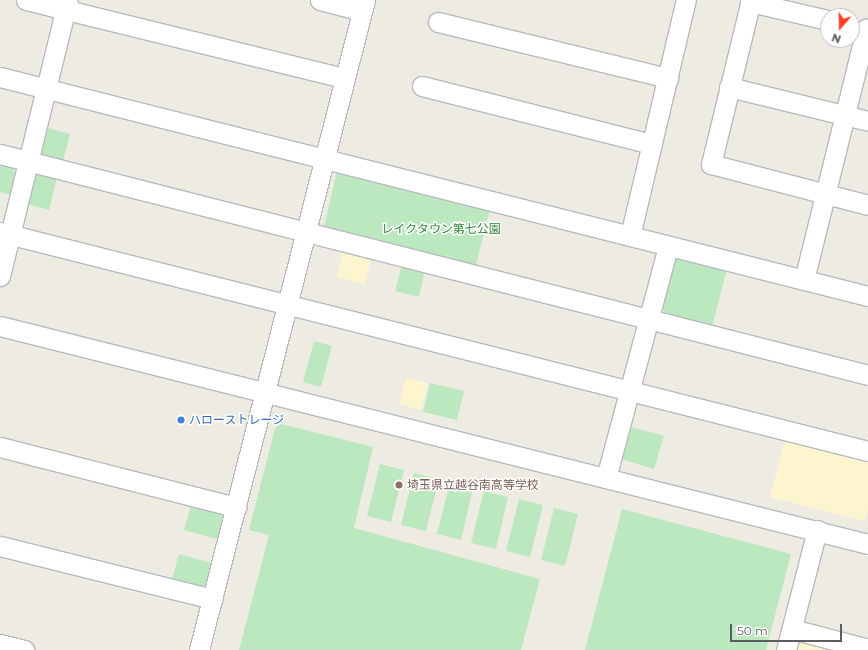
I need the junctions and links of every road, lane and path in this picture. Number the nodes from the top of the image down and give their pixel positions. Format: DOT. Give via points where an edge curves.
graph roads {
  1 [pos="26,0"];
  2 [pos="320,0"];
  3 [pos="682,1"];
  4 [pos="751,1"];
  5 [pos="66,5"];
  6 [pos="363,5"];
  7 [pos="820,18"];
  8 [pos="438,22"];
  9 [pos="862,28"];
  10 [pos="0,77"];
  11 [pos="344,78"];
  12 [pos="668,78"];
  13 [pos="422,86"];
  14 [pos="729,87"];
  15 [pos="46,89"];
  16 [pos="846,115"];
  17 [pos="868,121"];
  18 [pos="652,144"];
  19 [pos="0,154"];
  20 [pos="323,159"];
  21 [pos="28,161"];
  22 [pos="826,193"];
  23 [pos="868,205"];
  24 [pos="5,233"];
  25 [pos="305,233"];
  26 [pos="630,236"];
  27 [pos="668,246"];
  28 [pos="0,276"];
  29 [pos="804,280"];
  30 [pos="868,296"];
  31 [pos="288,304"];
  32 [pos="648,320"];
  33 [pos="0,326"];
  34 [pos="868,375"];
  35 [pos="628,390"];
  36 [pos="266,393"];
  37 [pos="0,447"];
  38 [pos="868,450"];
  39 [pos="606,478"];
  40 [pos="236,507"];
  41 [pos="817,530"];
  42 [pos="868,544"];
  43 [pos="0,546"];
  44 [pos="212,599"];
  45 [pos="792,629"];
  46 [pos="0,644"];
  47 [pos="24,650"];
  48 [pos="199,650"];
  49 [pos="786,650"];
  50 [pos="868,650"];
  1 -- 5 [label="street"];
  2 -- 6 [label="street"];
  3 -- 12 [label="street"];
  4 -- 7 [label="street"];
  4 -- 14 [label="street"];
  5 -- 11 [label="street"];
  5 -- 15 [label="street"];
  6 -- 11 [label="street"];
  8 -- 12 [label="street"];
  9 -- 16 [label="street"];
  10 -- 15 [label="street"];
  11 -- 20 [label="street"];
  12 -- 18 [label="street"];
  13 -- 18 [label="street"];
  14 -- 16 [label="street"];
  14 -- 22 [label="street" via="711,164"];
  15 -- 20 [label="street"];
  15 -- 21 [label="street"];
  16 -- 17 [label="street"];
  16 -- 22 [label="street"];
  18 -- 26 [label="street"];
  19 -- 21 [label="street"];
  20 -- 25 [label="street"];
  20 -- 26 [label="street"];
  21 -- 24 [label="street"];
  21 -- 25 [label="street"];
  22 -- 23 [label="street"];
  22 -- 29 [label="street"];
  24 -- 28 [label="street"];
  24 -- 31 [label="street"];
  25 -- 31 [label="street"];
  25 -- 32 [label="street"];
  26 -- 27 [label="street"];
  27 -- 29 [label="street"];
  27 -- 32 [label="street"];
  29 -- 30 [label="street"];
  31 -- 35 [label="street"];
  31 -- 36 [label="street"];
  32 -- 34 [label="street"];
  32 -- 35 [label="street"];
  33 -- 36 [label="street"];
  35 -- 38 [label="street"];
  35 -- 39 [label="street"];
  36 -- 39 [label="street"];
  36 -- 40 [label="street"];
  37 -- 40 [label="street"];
  39 -- 41 [label="street"];
  40 -- 44 [label="street"];
  41 -- 42 [label="street"];
  41 -- 45 [label="street"];
  43 -- 44 [label="street"];
  44 -- 48 [label="street"];
  45 -- 49 [label="street"];
  45 -- 50 [label="street"];
  46 -- 47 [label="street"];
}
